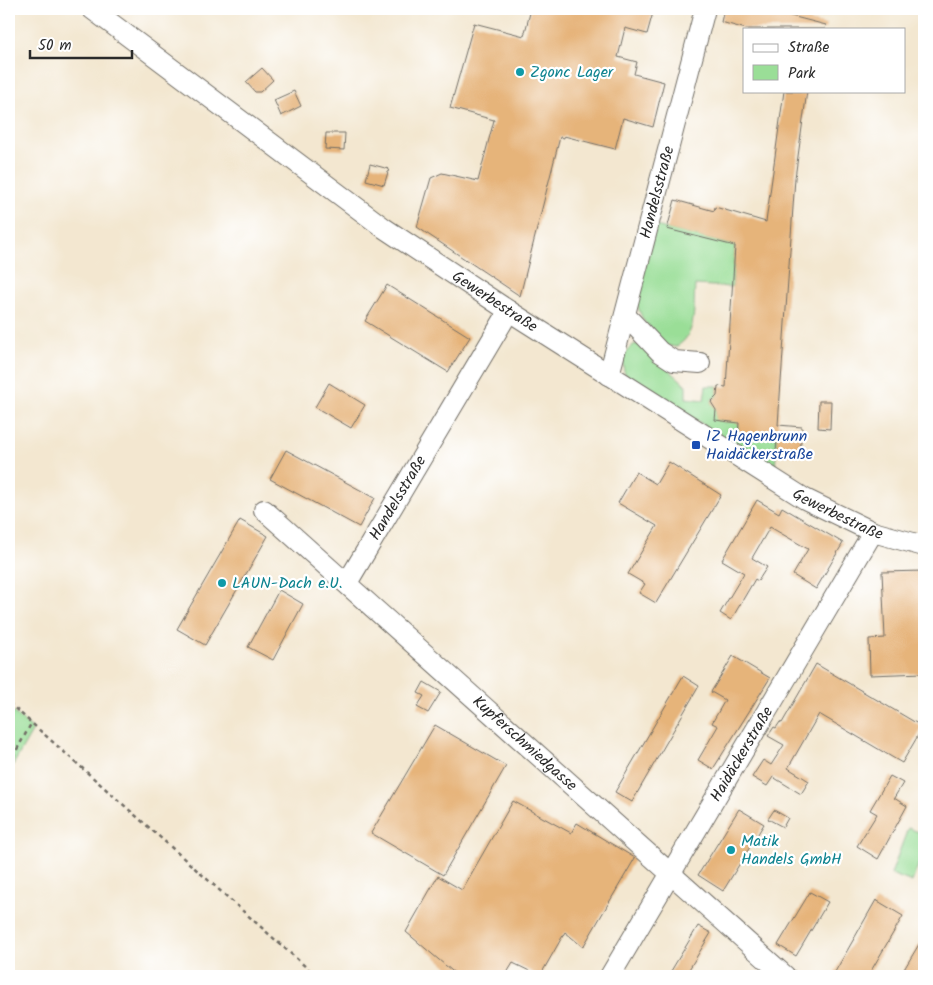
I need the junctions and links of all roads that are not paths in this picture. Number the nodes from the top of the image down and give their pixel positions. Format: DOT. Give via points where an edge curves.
graph roads {
  1 [pos="92,9"];
  2 [pos="705,9"];
  3 [pos="509,311"];
  4 [pos="626,316"];
  5 [pos="700,363"];
  6 [pos="609,375"];
  7 [pos="264,510"];
  8 [pos="873,532"];
  9 [pos="924,546"];
  10 [pos="347,583"];
  11 [pos="672,874"];
  12 [pos="610,976"];
  13 [pos="785,976"];
  1 -- 3 [label="street, Gewerbestraße" via="384,228"];
  2 -- 4 [label="street, Handelsstraße"];
  3 -- 6 [label="street, Gewerbestraße"];
  3 -- 10 [label="street, Handelsstraße"];
  4 -- 5 [label="street" via="660,352 674,361"];
  4 -- 6 [label="street, Handelsstraße"];
  6 -- 8 [label="street, Gewerbestraße" via="805,499"];
  7 -- 10 [label="street, Kupferschmiedgasse"];
  8 -- 9 [label="street, Gewerbestraße"];
  8 -- 11 [label="street, Haidäckerstraße"];
  10 -- 11 [label="street, Kupferschmiedgasse"];
  11 -- 12 [label="street, Haidäckerstraße"];
  11 -- 13 [label="street, Kupferschmiedgasse"];
}
